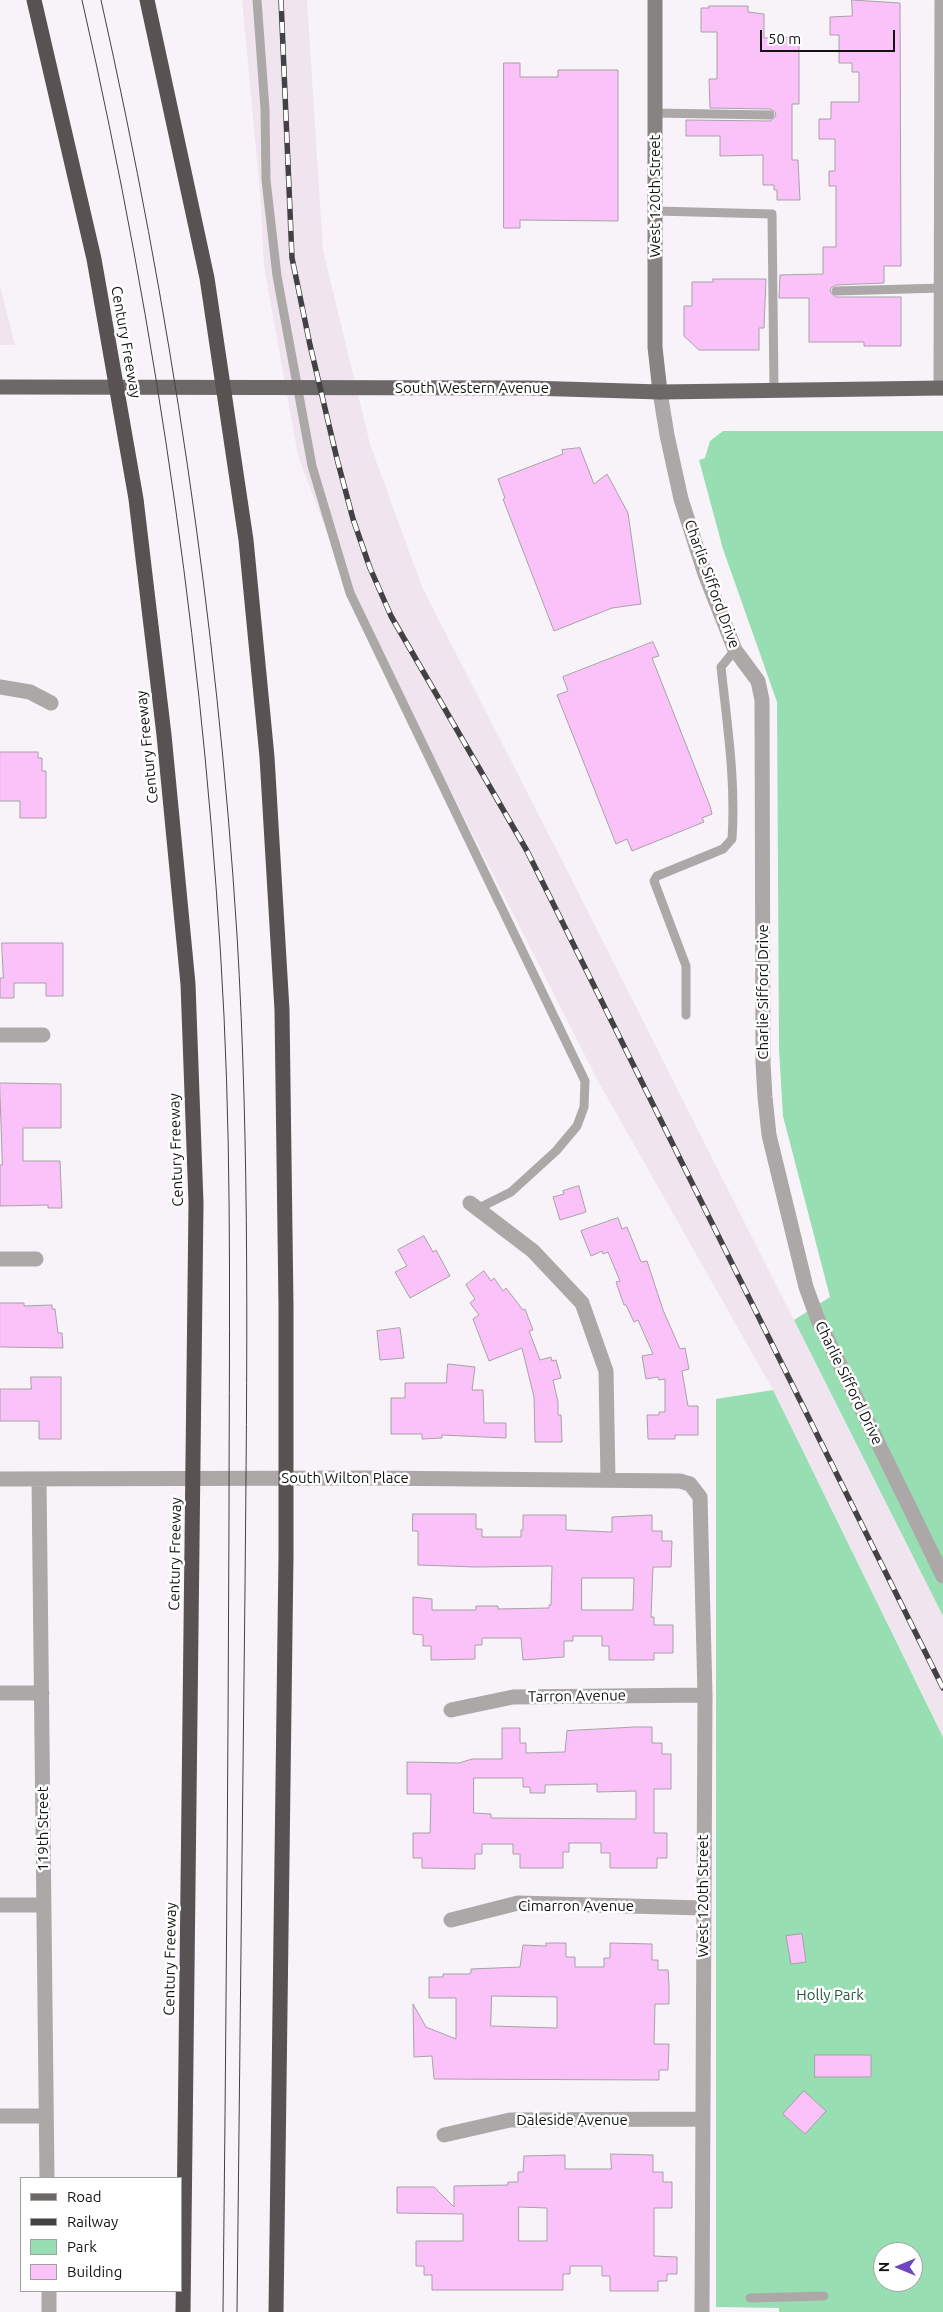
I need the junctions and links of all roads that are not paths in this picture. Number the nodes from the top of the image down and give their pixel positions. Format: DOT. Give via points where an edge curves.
graph roads {
  1 [pos="34,0"];
  2 [pos="147,0"];
  3 [pos="257,0"];
  4 [pos="654,0"];
  5 [pos="942,0"];
  6 [pos="655,113"];
  7 [pos="770,115"];
  8 [pos="655,211"];
  9 [pos="942,288"];
  10 [pos="836,290"];
  11 [pos="0,387"];
  12 [pos="942,388"];
  13 [pos="774,390"];
  14 [pos="660,392"];
  15 [pos="735,650"];
  16 [pos="0,687"];
  17 [pos="51,703"];
  18 [pos="686,1015"];
  19 [pos="0,1035"];
  20 [pos="43,1035"];
  21 [pos="474,1205"];
  22 [pos="0,1259"];
  23 [pos="36,1259"];
  24 [pos="608,1479"];
  25 [pos="0,1480"];
  26 [pos="39,1480"];
  27 [pos="690,1484"];
  28 [pos="943,1576"];
  29 [pos="0,1693"];
  30 [pos="42,1693"];
  31 [pos="705,1695"];
  32 [pos="451,1710"];
  33 [pos="0,1905"];
  34 [pos="43,1905"];
  35 [pos="703,1908"];
  36 [pos="451,1920"];
  37 [pos="0,2116"];
  38 [pos="46,2116"];
  39 [pos="703,2119"];
  40 [pos="444,2135"];
  41 [pos="47,2177"];
  42 [pos="49,2292"];
  43 [pos="824,2296"];
  44 [pos="750,2298"];
  45 [pos="49,2312"];
  46 [pos="183,2312"];
  47 [pos="276,2312"];
  48 [pos="702,2312"];
  1 -- 46 [label="highway, Century Freeway" via="94,259 136,499 164,735 188,984 196,1203"];
  2 -- 47 [label="highway" via="207,278 246,540 267,757 281,1000 286,1554"];
  3 -- 21 [label="lane" via="265,109 266,180 277,276 312,466 350,593 585,1081 584,1107 577,1126 556,1151 511,1192"];
  4 -- 6 [label="street, West 120th Street"];
  5 -- 9 [label="street"];
  6 -- 7 [label="lane"];
  6 -- 8 [label="street, West 120th Street"];
  8 -- 13 [label="lane" via="772,214"];
  8 -- 14 [label="street, West 120th Street" via="655,347"];
  9 -- 10 [label="lane"];
  9 -- 12 [label="street"];
  11 -- 14 [label="main road, South Western Avenue" via="530,388"];
  12 -- 13 [label="main road, South Western Avenue"];
  13 -- 14 [label="main road, South Western Avenue"];
  14 -- 15 [label="street, Charlie Sifford Drive" via="681,499"];
  15 -- 18 [label="lane" via="721,667 731,752 732,839 722,849 657,876 654,881 686,966"];
  15 -- 28 [label="street, Charlie Sifford Drive" via="758,681 762,700 763,1063 769,1135 806,1287 818,1320"];
  16 -- 17 [label="street" via="30,692"];
  19 -- 20 [label="street"];
  21 -- 24 [label="street" via="533,1251 582,1303 606,1371"];
  22 -- 23 [label="street"];
  24 -- 26 [label="street, South Wilton Place"];
  24 -- 27 [label="street, South Wilton Place"];
  25 -- 26 [label="street, South Wilton Place"];
  26 -- 30 [label="street, 119th Street"];
  27 -- 31 [label="street, West 120th Street" via="700,1496"];
  29 -- 30 [label="street"];
  30 -- 34 [label="street, 119th Street"];
  31 -- 32 [label="street, Tarron Avenue" via="513,1697"];
  31 -- 35 [label="street, West 120th Street"];
  33 -- 34 [label="street"];
  34 -- 38 [label="street, 119th Street"];
  35 -- 36 [label="street, Cimarron Avenue" via="518,1904"];
  35 -- 39 [label="street, West 120th Street"];
  37 -- 38 [label="street"];
  38 -- 41 [label="street, 119th Street"];
  39 -- 40 [label="street, Daleside Avenue" via="510,2120"];
  39 -- 48 [label="street, West 120th Street"];
  42 -- 45 [label="street"];
  43 -- 44 [label="lane"];
}
